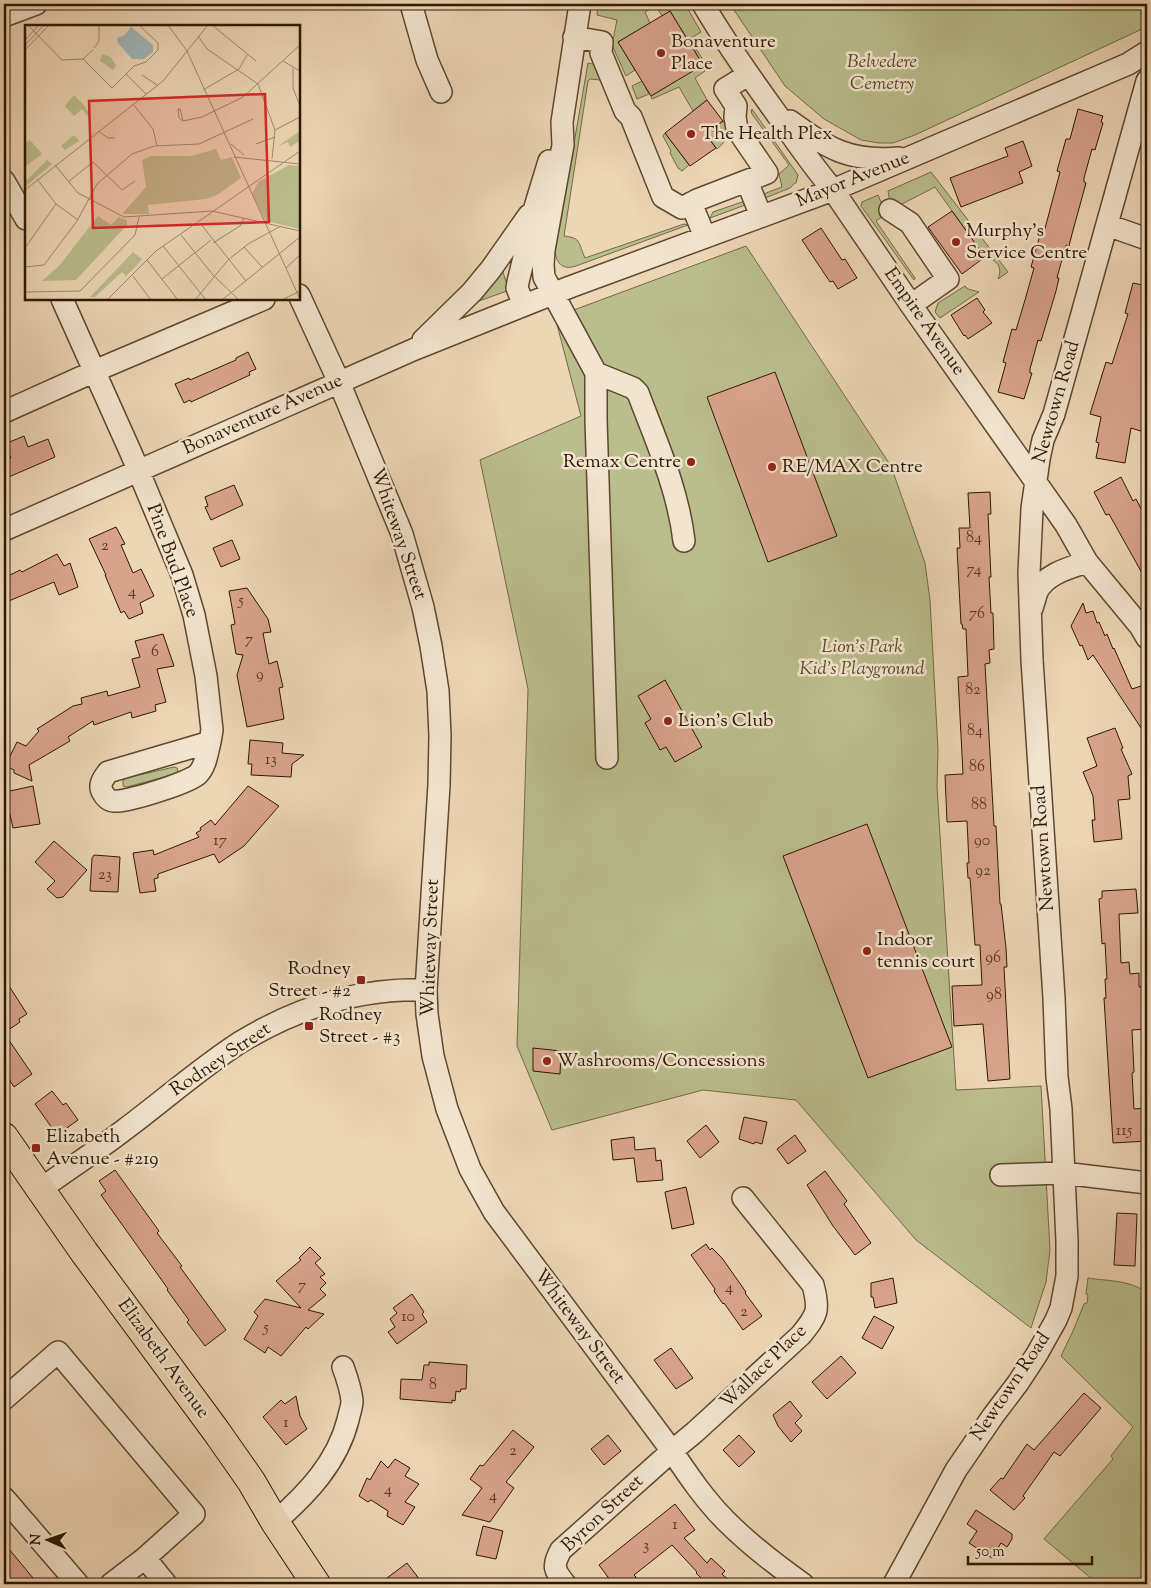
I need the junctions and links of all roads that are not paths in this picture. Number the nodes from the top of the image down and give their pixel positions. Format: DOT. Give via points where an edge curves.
graph roads {
  1 [pos="36,4"];
  2 [pos="411,4"];
  3 [pos="580,4"];
  4 [pos="703,4"];
  5 [pos="4,16"];
  6 [pos="574,37"];
  7 [pos="1147,52"];
  8 [pos="748,75"];
  9 [pos="1147,81"];
  10 [pos="441,92"];
  11 [pos="773,109"];
  12 [pos="562,122"];
  13 [pos="912,157"];
  14 [pos="4,181"];
  15 [pos="747,181"];
  16 [pos="833,190"];
  17 [pos="692,203"];
  18 [pos="535,207"];
  19 [pos="890,210"];
  20 [pos="761,216"];
  21 [pos="25,218"];
  22 [pos="1107,225"];
  23 [pos="705,237"];
  24 [pos="1147,239"];
  25 [pos="552,294"];
  26 [pos="300,297"];
  27 [pos="62,300"];
  28 [pos="262,300"];
  29 [pos="524,305"];
  30 [pos="911,305"];
  31 [pos="415,349"];
  32 [pos="94,371"];
  33 [pos="596,373"];
  34 [pos="339,382"];
  35 [pos="4,412"];
  36 [pos="138,470"];
  37 [pos="1036,482"];
  38 [pos="4,530"];
  39 [pos="684,541"];
  40 [pos="1087,562"];
  41 [pos="1030,615"];
  42 [pos="1145,628"];
  43 [pos="210,742"];
  44 [pos="607,758"];
  45 [pos="426,990"];
  46 [pos="4,1137"];
  47 [pos="1063,1173"];
  48 [pos="1002,1175"];
  49 [pos="1147,1183"];
  50 [pos="40,1189"];
  51 [pos="743,1198"];
  52 [pos="343,1367"];
  53 [pos="4,1399"];
  54 [pos="672,1451"];
  55 [pos="4,1498"];
  56 [pos="275,1522"];
  57 [pos="145,1558"];
  58 [pos="78,1584"];
  59 [pos="111,1584"];
  60 [pos="166,1584"];
  61 [pos="316,1584"];
  62 [pos="565,1584"];
  63 [pos="803,1584"];
  64 [pos="894,1584"];
  1 -- 5 [label="street"];
  2 -- 10 [label="street" via="427,60"];
  3 -- 6 [label="street"];
  4 -- 8 [label="street, Empire Avenue"];
  6 -- 12 [label="street"];
  6 -- 17 [label="street" via="602,42 601,53 663,196 682,208"];
  7 -- 13 [label="street, Mayor Avenue" via="1128,64"];
  8 -- 11 [label="street, Empire Avenue"];
  8 -- 15 [label="street" via="725,89 736,106 737,129 767,173"];
  9 -- 22 [label="street, Newtown Road"];
  11 -- 13 [label="street" via="812,138 839,152 880,160"];
  11 -- 16 [label="street, Empire Avenue"];
  12 -- 18 [label="street"];
  12 -- 25 [label="street" via="563,145 542,265"];
  13 -- 16 [label="street, Mayor Avenue"];
  14 -- 21 [label="street"];
  15 -- 17 [label="street"];
  15 -- 20 [label="street"];
  16 -- 20 [label="street, Mayor Avenue"];
  16 -- 30 [label="street, Empire Avenue"];
  17 -- 23 [label="street"];
  18 -- 29 [label="street" via="517,288"];
  18 -- 31 [label="street" via="491,270"];
  19 -- 30 [label="street" via="910,223 948,279"];
  20 -- 23 [label="street, Mayor Avenue"];
  22 -- 24 [label="street"];
  22 -- 37 [label="street, Newtown Road" via="1054,414 1043,440"];
  23 -- 25 [label="street, Mayor Avenue"];
  25 -- 29 [label="street, Bonaventure Avenue"];
  25 -- 33 [label="street"];
  26 -- 34 [label="street, Whiteway Street"];
  27 -- 32 [label="street, Pine Bud Place"];
  28 -- 32 [label="street"];
  29 -- 31 [label="street, Bonaventure Avenue"];
  30 -- 37 [label="street, Empire Avenue"];
  31 -- 34 [label="street, Bonaventure Avenue"];
  32 -- 35 [label="street"];
  32 -- 36 [label="street, Pine Bud Place"];
  33 -- 39 [label="street" via="638,393 671,482"];
  33 -- 44 [label="street"];
  34 -- 36 [label="street, Bonaventure Avenue"];
  34 -- 45 [label="street, Whiteway Street" via="402,534 423,607 438,691 439,785"];
  36 -- 38 [label="street, Bonaventure Avenue"];
  36 -- 43 [label="street, Pine Bud Place" via="182,575 194,614 210,700"];
  37 -- 40 [label="street, Empire Avenue"];
  37 -- 41 [label="street, Newtown Road" via="1028,573"];
  40 -- 41 [label="street" via="1054,574 1046,581 1037,591"];
  40 -- 42 [label="street, Empire Avenue"];
  41 -- 47 [label="street, Newtown Road"];
  43 -- 43 [label="street, Pine Bud Place" via="108,772 102,780 101,789 106,798 114,802 184,782 197,775 205,764"];
  45 -- 50 [label="street, Rodney Street" via="341,999 280,1021 238,1044"];
  45 -- 54 [label="street, Whiteway Street" via="430,1038 439,1082 453,1127 477,1182 520,1248"];
  46 -- 50 [label="main road, Elizabeth Avenue"];
  47 -- 48 [label="street"];
  47 -- 49 [label="street"];
  47 -- 64 [label="street, Newtown Road" via="1067,1276 1056,1320 1018,1384 956,1470"];
  50 -- 56 [label="main road, Elizabeth Avenue" via="216,1431"];
  51 -- 54 [label="street, Wallace Place" via="813,1285 818,1302 814,1319 801,1335"];
  52 -- 56 [label="street" via="352,1402 346,1429 335,1455 317,1482"];
  53 -- 57 [label="street" via="58,1352 194,1514"];
  54 -- 62 [label="street, Byron Street" via="561,1550 554,1567"];
  54 -- 63 [label="street, Whiteway Street" via="697,1488 726,1521"];
  55 -- 58 [label="street"];
  56 -- 61 [label="main road, Elizabeth Avenue"];
  57 -- 59 [label="street"];
  57 -- 60 [label="street"];
}
